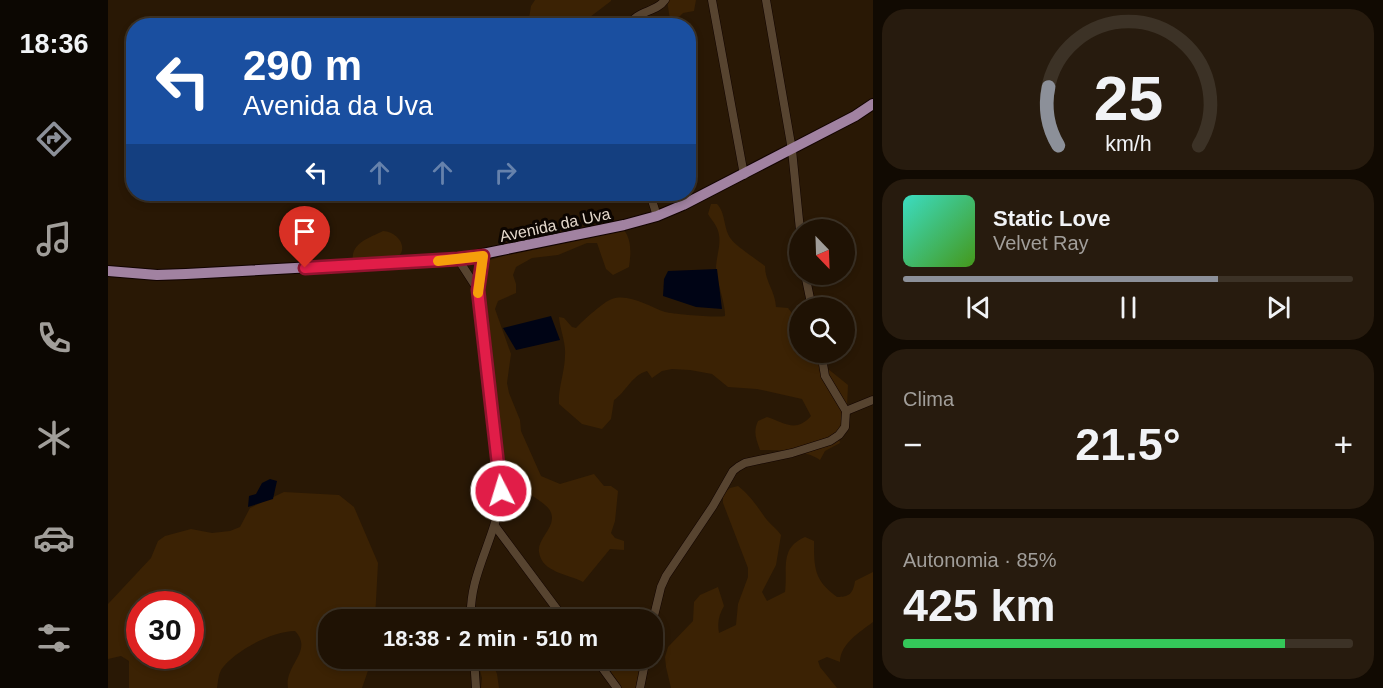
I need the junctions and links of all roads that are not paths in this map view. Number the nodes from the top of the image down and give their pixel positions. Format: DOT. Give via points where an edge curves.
graph roads {
  1 [pos="665,0"];
  2 [pos="712,0"];
  3 [pos="766,0"];
  4 [pos="635,18"];
  5 [pos="873,104"];
  6 [pos="792,150"];
  7 [pos="744,175"];
  8 [pos="696,198"];
  9 [pos="652,201"];
  10 [pos="689,201"];
  11 [pos="657,216"];
  12 [pos="799,219"];
  13 [pos="483,256"];
  14 [pos="458,259"];
  15 [pos="108,271"];
  16 [pos="478,290"];
  17 [pos="823,363"];
  18 [pos="873,400"];
  19 [pos="846,411"];
  20 [pos="495,526"];
  21 [pos="471,609"];
  22 [pos="557,609"];
  23 [pos="656,609"];
  24 [pos="475,669"];
  25 [pos="603,669"];
  26 [pos="644,669"];
  27 [pos="476,688"];
  28 [pos="617,688"];
  29 [pos="640,688"];
  1 -- 4 [label="street"];
  2 -- 7 [label="street"];
  3 -- 6 [label="street"];
  5 -- 6 [label="main road, Avenida da Uva"];
  6 -- 7 [label="main road, Avenida da Uva"];
  6 -- 12 [label="street"];
  7 -- 8 [label="main road, Avenida da Uva"];
  9 -- 11 [label="street"];
  10 -- 11 [label="main road, Avenida da Uva"];
  11 -- 13 [label="main road, Avenida da Uva"];
  13 -- 14 [label="main road, Avenida da Uva"];
  13 -- 16 [label="street"];
  14 -- 15 [label="main road, Avenida da Uva" via="158,275"];
  14 -- 16 [label="street"];
  16 -- 20 [label="street" via="500,466 500,508"];
  17 -- 19 [label="street" via="825,376"];
  18 -- 19 [label="street"];
  19 -- 23 [label="street" via="845,427 830,441 745,463 733,471 666,576"];
  20 -- 21 [label="street" via="474,583"];
  20 -- 22 [label="street"];
  24 -- 27 [label="street"];
  25 -- 28 [label="street"];
  26 -- 29 [label="street"];
}
